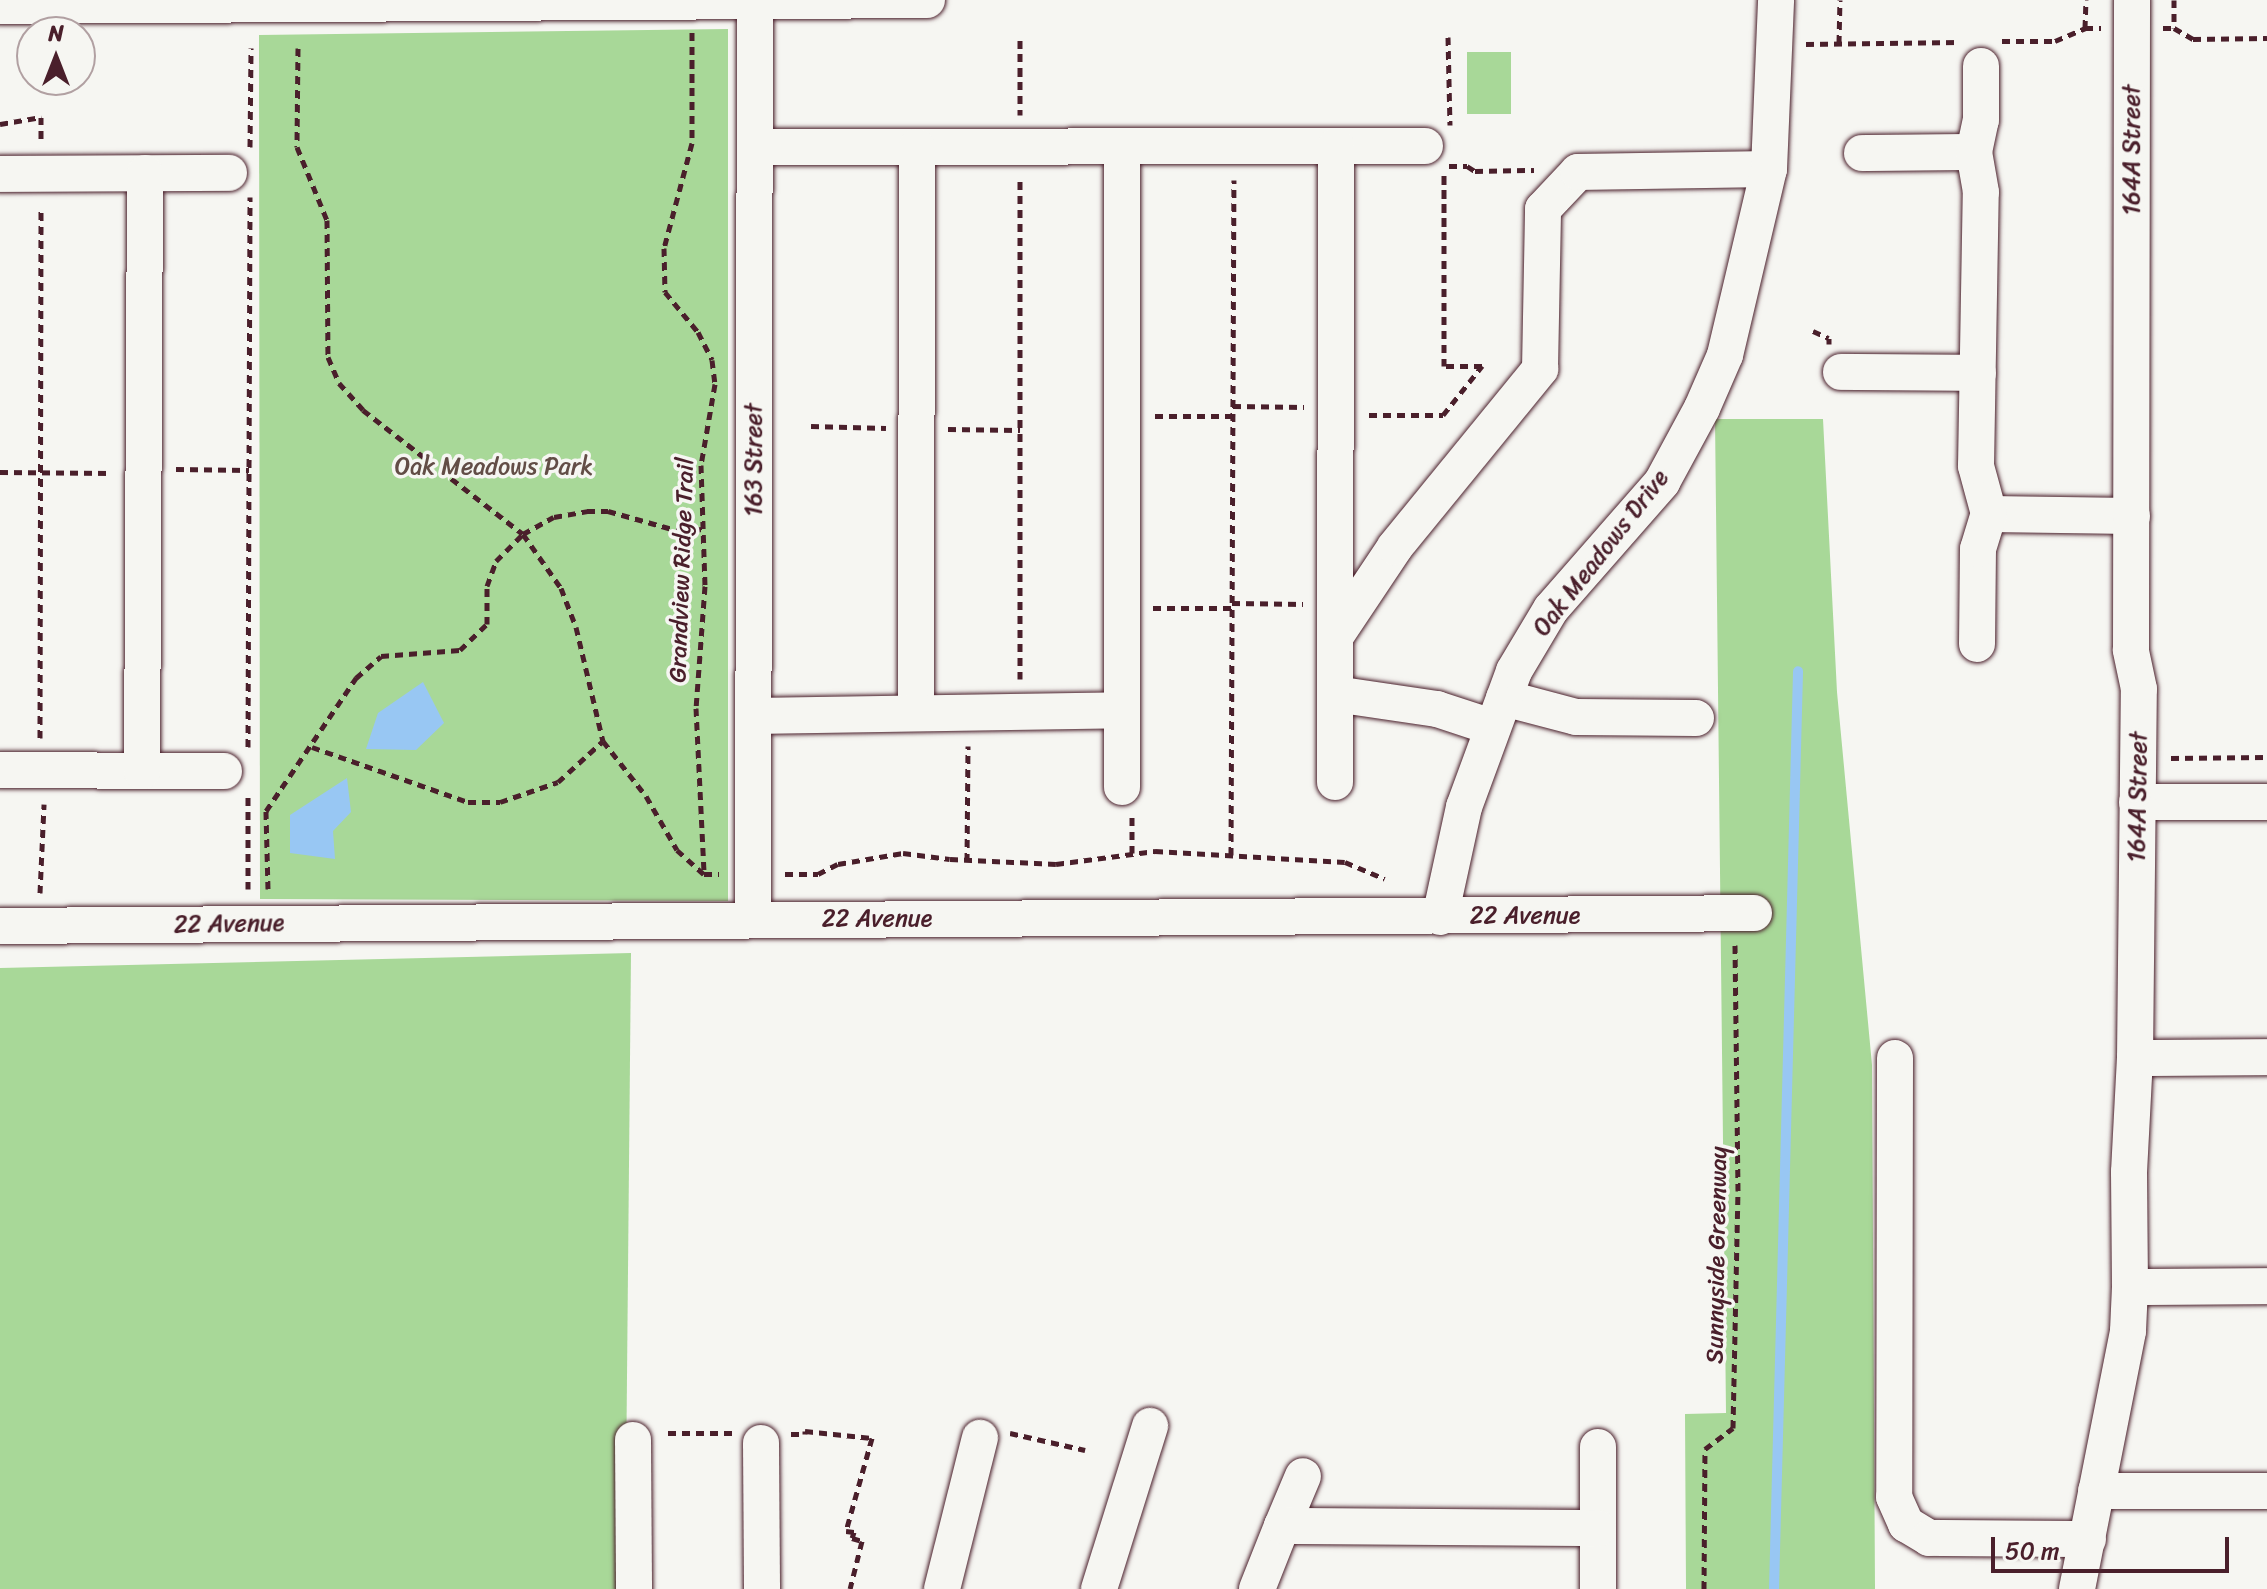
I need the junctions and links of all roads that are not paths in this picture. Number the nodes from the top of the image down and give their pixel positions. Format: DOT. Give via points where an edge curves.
graph roads {
  1 [pos="927,0"];
  2 [pos="1776,0"];
  3 [pos="2132,0"];
  4 [pos="755,1"];
  5 [pos="0,6"];
  6 [pos="1981,66"];
  7 [pos="1336,146"];
  8 [pos="755,147"];
  9 [pos="917,147"];
  10 [pos="1122,147"];
  11 [pos="1444,150"];
  12 [pos="1974,152"];
  13 [pos="1862,153"];
  14 [pos="1769,169"];
  15 [pos="243,170"];
  16 [pos="145,173"];
  17 [pos="0,174"];
  18 [pos="1841,372"];
  19 [pos="1978,373"];
  20 [pos="1989,514"];
  21 [pos="2132,516"];
  22 [pos="1335,621"];
  23 [pos="1977,644"];
  24 [pos="1335,694"];
  25 [pos="1122,710"];
  26 [pos="916,713"];
  27 [pos="1498,713"];
  28 [pos="754,716"];
  29 [pos="1696,718"];
  30 [pos="240,769"];
  31 [pos="0,770"];
  32 [pos="142,771"];
  33 [pos="1335,782"];
  34 [pos="1122,787"];
  35 [pos="2137,802"];
  36 [pos="2267,802"];
  37 [pos="1754,913"];
  38 [pos="1440,917"];
  39 [pos="753,919"];
  40 [pos="0,926"];
  41 [pos="2267,1057"];
  42 [pos="1895,1058"];
  43 [pos="2135,1058"];
  44 [pos="2267,1286"];
  45 [pos="2130,1287"];
  46 [pos="1150,1426"];
  47 [pos="980,1438"];
  48 [pos="633,1440"];
  49 [pos="761,1443"];
  50 [pos="1598,1447"];
  51 [pos="1303,1476"];
  52 [pos="2096,1491"];
  53 [pos="2267,1491"];
  54 [pos="1282,1526"];
  55 [pos="1598,1528"];
  56 [pos="2088,1539"];
  57 [pos="634,1589"];
  58 [pos="762,1589"];
  59 [pos="942,1589"];
  60 [pos="1099,1589"];
  61 [pos="1257,1589"];
  62 [pos="1598,1589"];
  63 [pos="2077,1589"];
  1 -- 4 [label="street"];
  2 -- 14 [label="street, Oak Meadows Drive"];
  3 -- 21 [label="street, 164A Street"];
  4 -- 5 [label="street"];
  4 -- 8 [label="street, 163 Street"];
  6 -- 12 [label="street" via="1981,120"];
  7 -- 10 [label="street"];
  7 -- 11 [label="street"];
  7 -- 22 [label="street"];
  8 -- 9 [label="street"];
  8 -- 28 [label="street, 163 Street"];
  9 -- 10 [label="street"];
  9 -- 26 [label="street"];
  10 -- 25 [label="street"];
  12 -- 13 [label="street"];
  12 -- 19 [label="street" via="1981,192"];
  14 -- 22 [label="street" via="1578,172 1543,209 1540,369"];
  14 -- 27 [label="street, Oak Meadows Drive" via="1725,355 1702,408 1662,482 1551,609 1514,671"];
  15 -- 16 [label="street"];
  16 -- 17 [label="street"];
  16 -- 32 [label="street"];
  18 -- 19 [label="street"];
  19 -- 20 [label="street" via="1976,466"];
  20 -- 21 [label="street"];
  20 -- 23 [label="street" via="1978,549"];
  21 -- 35 [label="street, 164A Street"];
  22 -- 24 [label="street"];
  24 -- 27 [label="street"];
  24 -- 33 [label="street"];
  25 -- 26 [label="street"];
  25 -- 34 [label="street"];
  26 -- 28 [label="street"];
  27 -- 29 [label="street"];
  27 -- 38 [label="street, Oak Meadows Drive" via="1464,807"];
  28 -- 39 [label="street, 163 Street"];
  30 -- 32 [label="street"];
  31 -- 32 [label="street"];
  35 -- 36 [label="street"];
  35 -- 43 [label="street, 164A Street"];
  37 -- 38 [label="street, 22 Avenue"];
  38 -- 39 [label="street, 22 Avenue"];
  39 -- 40 [label="street, 22 Avenue"];
  41 -- 43 [label="street"];
  42 -- 56 [label="street" via="1894,1497 1906,1524 1929,1538"];
  43 -- 45 [label="street, 164A Street"];
  44 -- 45 [label="street"];
  45 -- 52 [label="street, 164A Street" via="2128,1331"];
  46 -- 60 [label="street"];
  47 -- 59 [label="street"];
  48 -- 57 [label="street"];
  49 -- 58 [label="street"];
  50 -- 55 [label="street"];
  51 -- 54 [label="street"];
  52 -- 53 [label="street"];
  52 -- 56 [label="street, 164A Street"];
  54 -- 55 [label="street"];
  54 -- 61 [label="street"];
  55 -- 62 [label="street"];
  56 -- 63 [label="street, 164A Street"];
}
